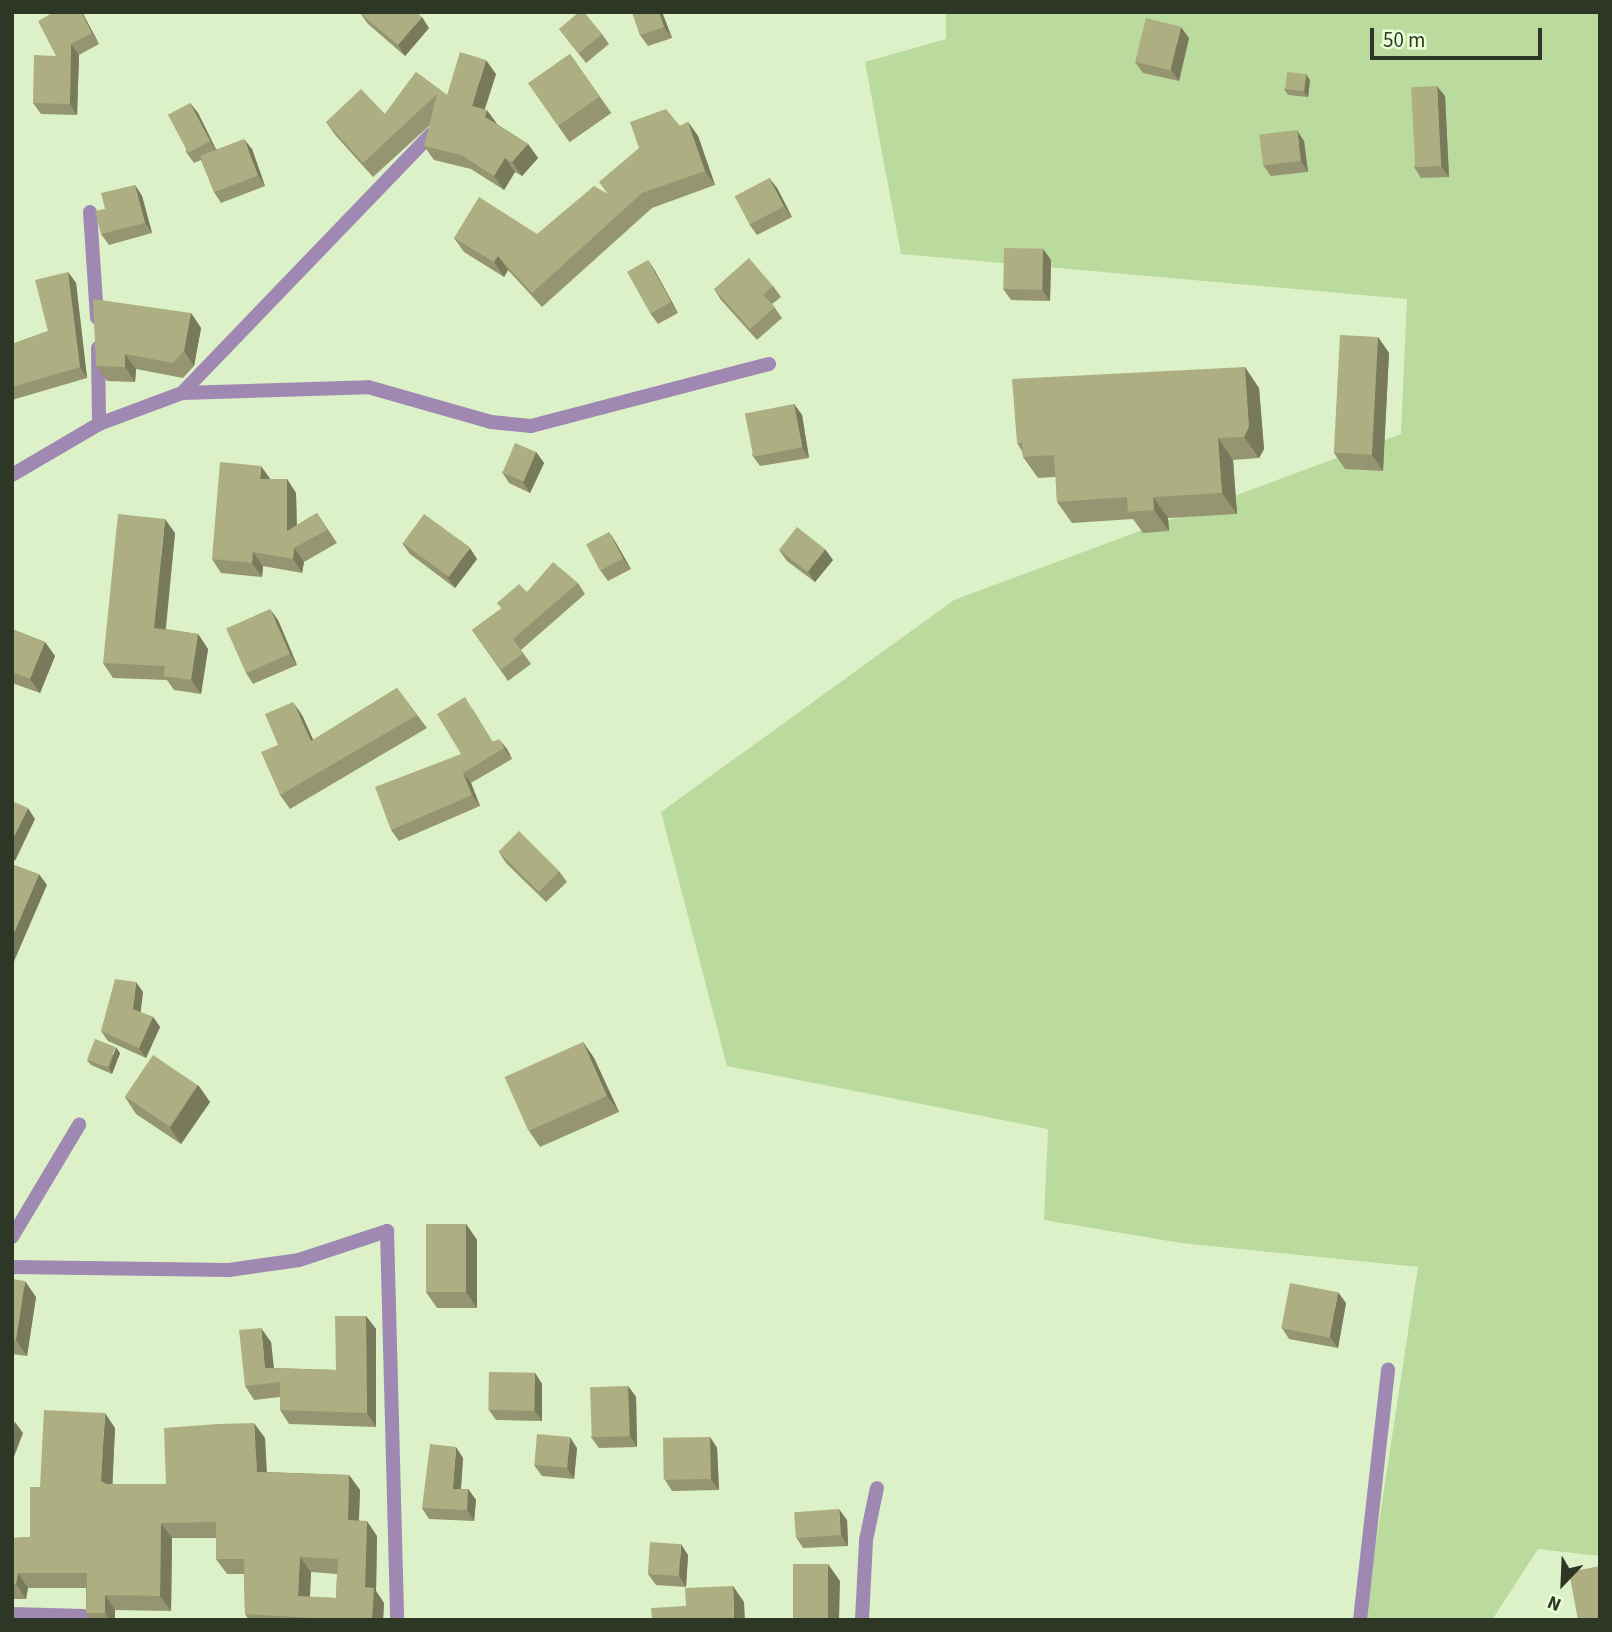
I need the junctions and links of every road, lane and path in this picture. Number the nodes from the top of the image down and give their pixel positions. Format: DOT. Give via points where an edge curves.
graph roads {
  1 [pos="431,134"];
  2 [pos="90,212"];
  3 [pos="769,364"];
  4 [pos="182,393"];
  5 [pos="99,424"];
  6 [pos="12,475"];
  7 [pos="79,1125"];
  8 [pos="12,1237"];
  9 [pos="12,1267"];
  10 [pos="1388,1370"];
  11 [pos="877,1488"];
  12 [pos="12,1614"];
  13 [pos="84,1616"];
  14 [pos="397,1620"];
  15 [pos="862,1620"];
  16 [pos="1360,1620"];
  1 -- 4 [label="street"];
  2 -- 5 [label="street"];
  3 -- 4 [label="street" via="531,426 491,422 368,387"];
  4 -- 5 [label="street"];
  5 -- 6 [label="street"];
  7 -- 8 [label="street"];
  9 -- 14 [label="street" via="229,1270 299,1260 387,1231"];
  10 -- 16 [label="street"];
  11 -- 15 [label="street"];
  12 -- 13 [label="street"];
}
